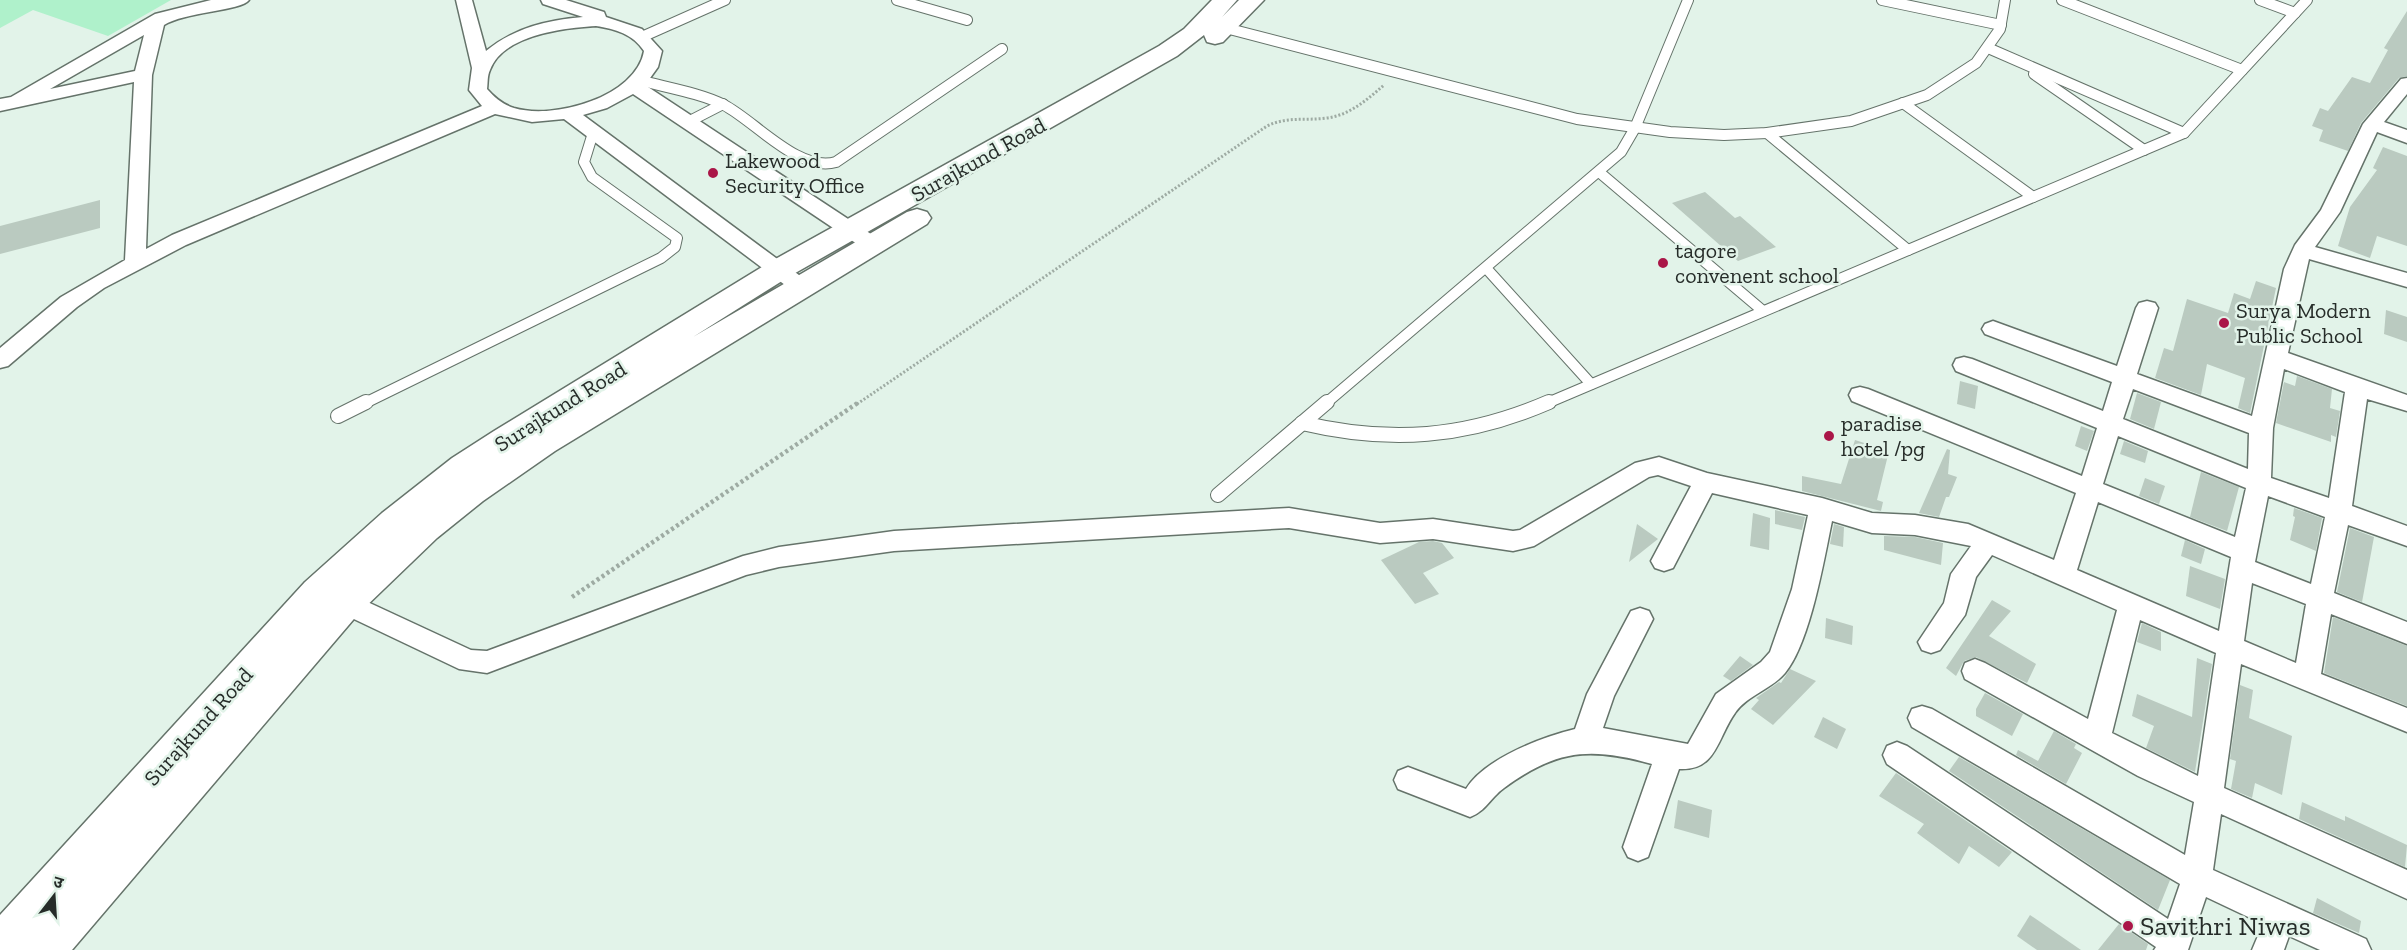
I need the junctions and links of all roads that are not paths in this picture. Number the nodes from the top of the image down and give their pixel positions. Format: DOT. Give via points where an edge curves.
graph roads {
  1 [pos="241,0"];
  2 [pos="464,0"];
  3 [pos="549,0"];
  4 [pos="725,0"];
  5 [pos="897,0"];
  6 [pos="1252,0"];
  7 [pos="1688,0"];
  8 [pos="1882,0"];
  9 [pos="2005,0"];
  10 [pos="2062,0"];
  11 [pos="2260,0"];
  12 [pos="2307,0"];
  13 [pos="2295,13"];
  14 [pos="1218,17"];
  15 [pos="161,18"];
  16 [pos="966,20"];
  17 [pos="2001,25"];
  18 [pos="626,26"];
  19 [pos="645,36"];
  20 [pos="1002,48"];
  21 [pos="1989,48"];
  22 [pos="2011,58"];
  23 [pos="481,68"];
  24 [pos="2242,70"];
  25 [pos="143,75"];
  26 [pos="637,83"];
  27 [pos="2407,83"];
  28 [pos="18,100"];
  29 [pos="1902,103"];
  30 [pos="723,104"];
  31 [pos="0,105"];
  32 [pos="495,107"];
  33 [pos="569,114"];
  34 [pos="688,122"];
  35 [pos="2372,124"];
  36 [pos="1635,128"];
  37 [pos="593,133"];
  38 [pos="1767,133"];
  39 [pos="2184,133"];
  40 [pos="2407,137"];
  41 [pos="2144,150"];
  42 [pos="1599,172"];
  43 [pos="2033,197"];
  44 [pos="862,238"];
  45 [pos="1908,250"];
  46 [pos="2302,250"];
  47 [pos="135,263"];
  48 [pos="1485,268"];
  49 [pos="790,277"];
  50 [pos="2407,280"];
  51 [pos="2147,308"];
  52 [pos="1763,311"];
  53 [pos="1993,329"];
  54 [pos="2275,357"];
  55 [pos="0,360"];
  56 [pos="1964,365"];
  57 [pos="2125,379"];
  58 [pos="1591,384"];
  59 [pos="2356,388"];
  60 [pos="1860,395"];
  61 [pos="2407,403"];
  62 [pos="338,416"];
  63 [pos="1302,423"];
  64 [pos="2110,424"];
  65 [pos="2261,428"];
  66 [pos="1705,482"];
  67 [pos="2259,483"];
  68 [pos="2090,490"];
  69 [pos="1218,495"];
  70 [pos="1822,508"];
  71 [pos="2338,510"];
  72 [pos="2407,536"];
  73 [pos="1988,542"];
  74 [pos="2243,560"];
  75 [pos="1664,561"];
  76 [pos="2062,576"];
  77 [pos="2320,600"];
  78 [pos="346,603"];
  79 [pos="2131,604"];
  80 [pos="1640,619"];
  81 [pos="2407,633"];
  82 [pos="1931,642"];
  83 [pos="2230,646"];
  84 [pos="1976,671"];
  85 [pos="2306,680"];
  86 [pos="1923,718"];
  87 [pos="2407,720"];
  88 [pos="2097,738"];
  89 [pos="1584,740"];
  90 [pos="1670,754"];
  91 [pos="1897,755"];
  92 [pos="1408,780"];
  93 [pos="2208,797"];
  94 [pos="1638,847"];
  95 [pos="2197,878"];
  96 [pos="2407,885"];
  97 [pos="2281,917"];
  98 [pos="0,946"];
  99 [pos="2173,946"];
  100 [pos="44,950"];
  101 [pos="2268,950"];
  102 [pos="2355,950"];
  1 -- 15 [label="street"];
  2 -- 23 [label="street"];
  3 -- 18 [label="street"];
  4 -- 19 [label="lane"];
  5 -- 16 [label="lane"];
  6 -- 14 [label="main road, Surajkund Road"];
  7 -- 36 [label="lane"];
  8 -- 17 [label="lane"];
  9 -- 17 [label="lane"];
  10 -- 24 [label="lane"];
  11 -- 13 [label="lane"];
  12 -- 13 [label="lane"];
  13 -- 24 [label="lane"];
  14 -- 36 [label="lane" via="1397,74 1577,118"];
  14 -- 44 [label="main road, Surajkund Road" via="1171,68"];
  15 -- 25 [label="street" via="156,23"];
  15 -- 28 [label="street"];
  17 -- 21 [label="lane"];
  18 -- 19 [label="street"];
  18 -- 23 [label="street" via="585,21 561,23 527,33 499,49"];
  19 -- 26 [label="street" via="653,51 649,68"];
  20 -- 30 [label="lane" via="826,165 806,161"];
  21 -- 22 [label="lane"];
  21 -- 29 [label="lane" via="1976,63 1927,95"];
  22 -- 39 [label="lane"];
  22 -- 41 [label="lane"];
  23 -- 32 [label="street" via="478,90"];
  24 -- 39 [label="lane"];
  25 -- 28 [label="street"];
  25 -- 47 [label="street"];
  26 -- 30 [label="lane"];
  26 -- 33 [label="street" via="605,103"];
  26 -- 34 [label="street"];
  27 -- 35 [label="street"];
  28 -- 31 [label="street"];
  29 -- 38 [label="lane" via="1851,121"];
  29 -- 43 [label="lane"];
  30 -- 34 [label="lane"];
  32 -- 33 [label="street" via="527,116"];
  32 -- 47 [label="street" via="179,240"];
  33 -- 37 [label="street"];
  34 -- 44 [label="street"];
  35 -- 40 [label="street"];
  35 -- 46 [label="street" via="2330,212"];
  36 -- 38 [label="lane" via="1724,135"];
  36 -- 42 [label="lane" via="1622,152"];
  37 -- 49 [label="street"];
  37 -- 62 [label="lane" via="584,162 592,177 677,238 675,247 661,258"];
  38 -- 45 [label="lane"];
  39 -- 41 [label="lane"];
  41 -- 43 [label="lane"];
  42 -- 48 [label="lane"];
  42 -- 52 [label="lane"];
  43 -- 45 [label="lane"];
  44 -- 49 [label="main road, Surajkund Road"];
  45 -- 52 [label="lane"];
  46 -- 50 [label="street"];
  46 -- 54 [label="street" via="2294,269"];
  47 -- 55 [label="street" via="69,302"];
  48 -- 58 [label="lane"];
  48 -- 63 [label="lane"];
  49 -- 78 [label="main road, Surajkund Road" via="480,486 424,528"];
  49 -- 98 [label="main road, Surajkund Road" via="505,440 393,522 318,592"];
  51 -- 57 [label="street"];
  52 -- 58 [label="lane"];
  53 -- 57 [label="street"];
  54 -- 59 [label="street"];
  54 -- 65 [label="street"];
  56 -- 64 [label="street"];
  57 -- 64 [label="street"];
  57 -- 65 [label="street"];
  58 -- 63 [label="lane" via="1473,429 1363,434"];
  59 -- 61 [label="street"];
  59 -- 71 [label="street"];
  60 -- 68 [label="street"];
  63 -- 69 [label="lane"];
  64 -- 67 [label="street"];
  64 -- 68 [label="street"];
  65 -- 67 [label="street"];
  66 -- 70 [label="street"];
  66 -- 75 [label="street"];
  66 -- 78 [label="street" via="1659,466 1643,469 1526,539 1513,541 1433,529 1380,533 1289,518 894,541 779,557 743,566 487,662 468,662"];
  67 -- 71 [label="street"];
  67 -- 74 [label="street"];
  68 -- 74 [label="street"];
  68 -- 76 [label="street"];
  70 -- 73 [label="street" via="1872,523 1915,525 1968,534"];
  70 -- 90 [label="street" via="1805,589 1777,664 1726,702 1698,753 1687,758"];
  71 -- 72 [label="street"];
  71 -- 77 [label="street"];
  73 -- 76 [label="street"];
  73 -- 82 [label="street" via="1964,574 1956,607"];
  74 -- 77 [label="street"];
  74 -- 83 [label="street"];
  76 -- 79 [label="street"];
  77 -- 81 [label="street"];
  77 -- 85 [label="street"];
  78 -- 100 [label="main road, Surajkund Road"];
  79 -- 83 [label="street"];
  79 -- 88 [label="street"];
  80 -- 89 [label="street" via="1601,694"];
  83 -- 85 [label="street"];
  83 -- 93 [label="street"];
  84 -- 88 [label="street"];
  85 -- 87 [label="street"];
  86 -- 95 [label="street"];
  88 -- 93 [label="street"];
  89 -- 90 [label="street" via="1627,743"];
  89 -- 92 [label="street" via="1537,755 1485,787 1470,804"];
  90 -- 94 [label="street"];
  91 -- 99 [label="street"];
  93 -- 95 [label="street"];
  93 -- 96 [label="street"];
  95 -- 97 [label="street"];
  95 -- 99 [label="street"];
  97 -- 101 [label="street"];
  97 -- 102 [label="street"];
}
